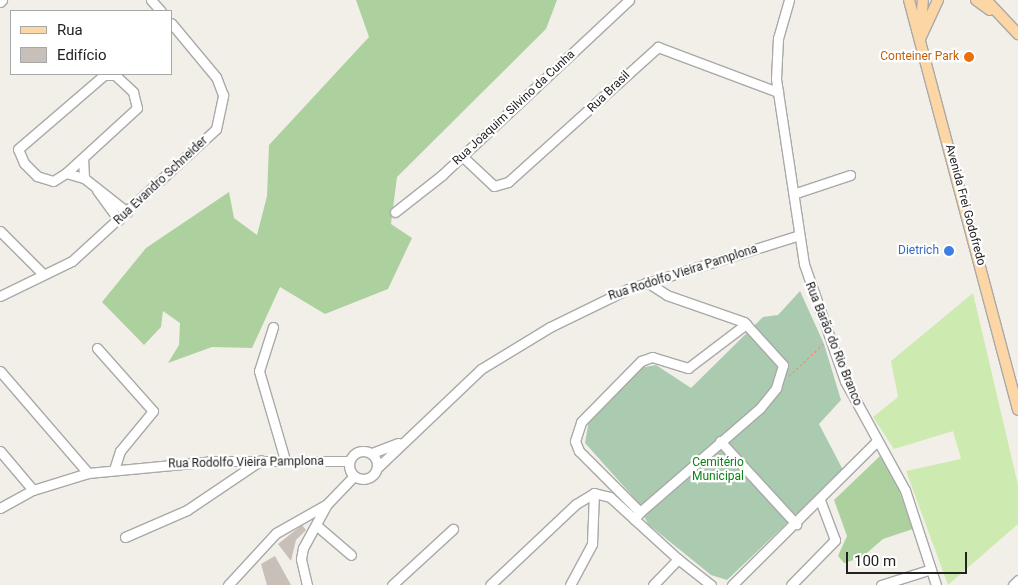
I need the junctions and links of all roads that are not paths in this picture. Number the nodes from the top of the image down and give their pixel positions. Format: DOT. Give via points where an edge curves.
graph roads {
  1 [pos="151,0"];
  2 [pos="629,0"];
  3 [pos="789,0"];
  4 [pos="909,0"];
  5 [pos="923,0"];
  6 [pos="938,0"];
  7 [pos="976,0"];
  8 [pos="986,0"];
  9 [pos="160,10"];
  10 [pos="1001,18"];
  11 [pos="172,24"];
  12 [pos="1018,34"];
  13 [pos="920,39"];
  14 [pos="107,75"];
  15 [pos="111,75"];
  16 [pos="778,92"];
  17 [pos="462,156"];
  18 [pos="83,158"];
  19 [pos="66,173"];
  20 [pos="850,175"];
  21 [pos="84,178"];
  22 [pos="97,190"];
  23 [pos="796,193"];
  24 [pos="128,212"];
  25 [pos="395,212"];
  26 [pos="119,220"];
  27 [pos="0,231"];
  28 [pos="799,235"];
  29 [pos="43,274"];
  30 [pos="648,282"];
  31 [pos="0,296"];
  32 [pos="745,323"];
  33 [pos="272,327"];
  34 [pos="97,348"];
  35 [pos="0,371"];
  36 [pos="1018,410"];
  37 [pos="402,441"];
  38 [pos="720,441"];
  39 [pos="877,441"];
  40 [pos="0,451"];
  41 [pos="372,453"];
  42 [pos="261,460"];
  43 [pos="285,460"];
  44 [pos="349,462"];
  45 [pos="377,468"];
  46 [pos="114,470"];
  47 [pos="88,473"];
  48 [pos="354,476"];
  49 [pos="33,490"];
  50 [pos="594,493"];
  51 [pos="820,500"];
  52 [pos="328,504"];
  53 [pos="0,508"];
  54 [pos="637,515"];
  55 [pos="796,524"];
  56 [pos="316,525"];
  57 [pos="453,529"];
  58 [pos="125,537"];
  59 [pos="351,555"];
  60 [pos="678,559"];
  61 [pos="931,569"];
  62 [pos="1018,580"];
  63 [pos="228,585"];
  64 [pos="307,585"];
  65 [pos="392,585"];
  66 [pos="490,585"];
  67 [pos="570,585"];
  68 [pos="653,585"];
  69 [pos="711,585"];
  70 [pos="732,585"];
  71 [pos="791,585"];
  72 [pos="880,585"];
  73 [pos="936,585"];
  74 [pos="1013,585"];
  1 -- 9 [label="street"];
  2 -- 17 [label="street, Rua Joaquim Silvino da Cunha"];
  3 -- 16 [label="street, Rua Barão do Rio Branco" via="778,38"];
  4 -- 13 [label="main road, Avenida Frei Godofredo"];
  5 -- 13 [label="main road"];
  6 -- 13 [label="main road"];
  7 -- 10 [label="main road"];
  8 -- 10 [label="main road"];
  10 -- 12 [label="main road"];
  11 -- 24 [label="street, Rua Evandro Schneider" via="216,77 222,115 204,144"];
  13 -- 36 [label="main road, Avenida Frei Godofredo"];
  14 -- 19 [label="street" via="94,80 18,148 24,163 46,181"];
  15 -- 18 [label="street" via="138,102 130,117"];
  16 -- 17 [label="street, Rua Brasil" via="658,47 508,182 494,186"];
  16 -- 23 [label="street, Rua Barão do Rio Branco"];
  17 -- 25 [label="street, Rua Joaquim Silvino da Cunha"];
  18 -- 19 [label="street"];
  18 -- 21 [label="street"];
  19 -- 21 [label="street"];
  20 -- 23 [label="street"];
  21 -- 22 [label="street"];
  22 -- 24 [label="street" via="111,196"];
  22 -- 26 [label="street"];
  23 -- 28 [label="street, Rua Barão do Rio Branco"];
  24 -- 26 [label="street, Rua Evandro Schneider"];
  26 -- 29 [label="street, Rua Evandro Schneider" via="72,261"];
  27 -- 29 [label="street"];
  28 -- 30 [label="street, Rua Rodolfo Vieira Pamplona"];
  28 -- 39 [label="street, Rua Barão do Rio Branco" via="808,283 853,399"];
  29 -- 31 [label="street, Rua Evandro Schneider"];
  30 -- 32 [label="street" via="667,295"];
  30 -- 37 [label="street, Rua Rodolfo Vieira Pamplona" via="595,303 493,359"];
  32 -- 38 [label="street" via="783,365 776,388"];
  32 -- 54 [label="street" via="688,368 652,357 641,361 581,422 574,441 579,451"];
  33 -- 43 [label="street" via="259,371"];
  34 -- 46 [label="street" via="153,411 120,450"];
  35 -- 47 [label="street"];
  37 -- 41 [label="street, Rua Rodolfo Vieira Pamplona"];
  37 -- 45 [label="street, Rua Rodolfo Vieira Pamplona"];
  38 -- 54 [label="street"];
  38 -- 55 [label="street"];
  39 -- 51 [label="street"];
  39 -- 61 [label="street, Rua Barão do Rio Branco" via="905,490"];
  40 -- 49 [label="street"];
  41 -- 44 [label="street" via="356,452"];
  41 -- 45 [label="street"];
  42 -- 43 [label="street, Rua Rodolfo Vieira Pamplona"];
  42 -- 46 [label="street, Rua Rodolfo Vieira Pamplona"];
  42 -- 58 [label="street" via="187,510"];
  43 -- 44 [label="street, Rua Rodolfo Vieira Pamplona"];
  44 -- 48 [label="street"];
  45 -- 48 [label="street" via="366,479"];
  46 -- 47 [label="street, Rua Rodolfo Vieira Pamplona"];
  47 -- 49 [label="street, Rua Rodolfo Vieira Pamplona"];
  48 -- 52 [label="street"];
  49 -- 53 [label="street, Rua Rodolfo Vieira Pamplona"];
  50 -- 54 [label="street" via="610,497"];
  50 -- 66 [label="street" via="576,504"];
  50 -- 67 [label="street" via="592,544"];
  51 -- 55 [label="street"];
  51 -- 71 [label="street" via="835,540"];
  52 -- 56 [label="street"];
  52 -- 63 [label="street" via="276,533"];
  54 -- 60 [label="street"];
  55 -- 70 [label="street"];
  56 -- 59 [label="street"];
  56 -- 64 [label="street" via="301,559"];
  57 -- 65 [label="street"];
  60 -- 68 [label="street"];
  60 -- 69 [label="street"];
  61 -- 72 [label="street"];
  61 -- 73 [label="street, Rua Barão do Rio Branco"];
  62 -- 74 [label="street"];
}
